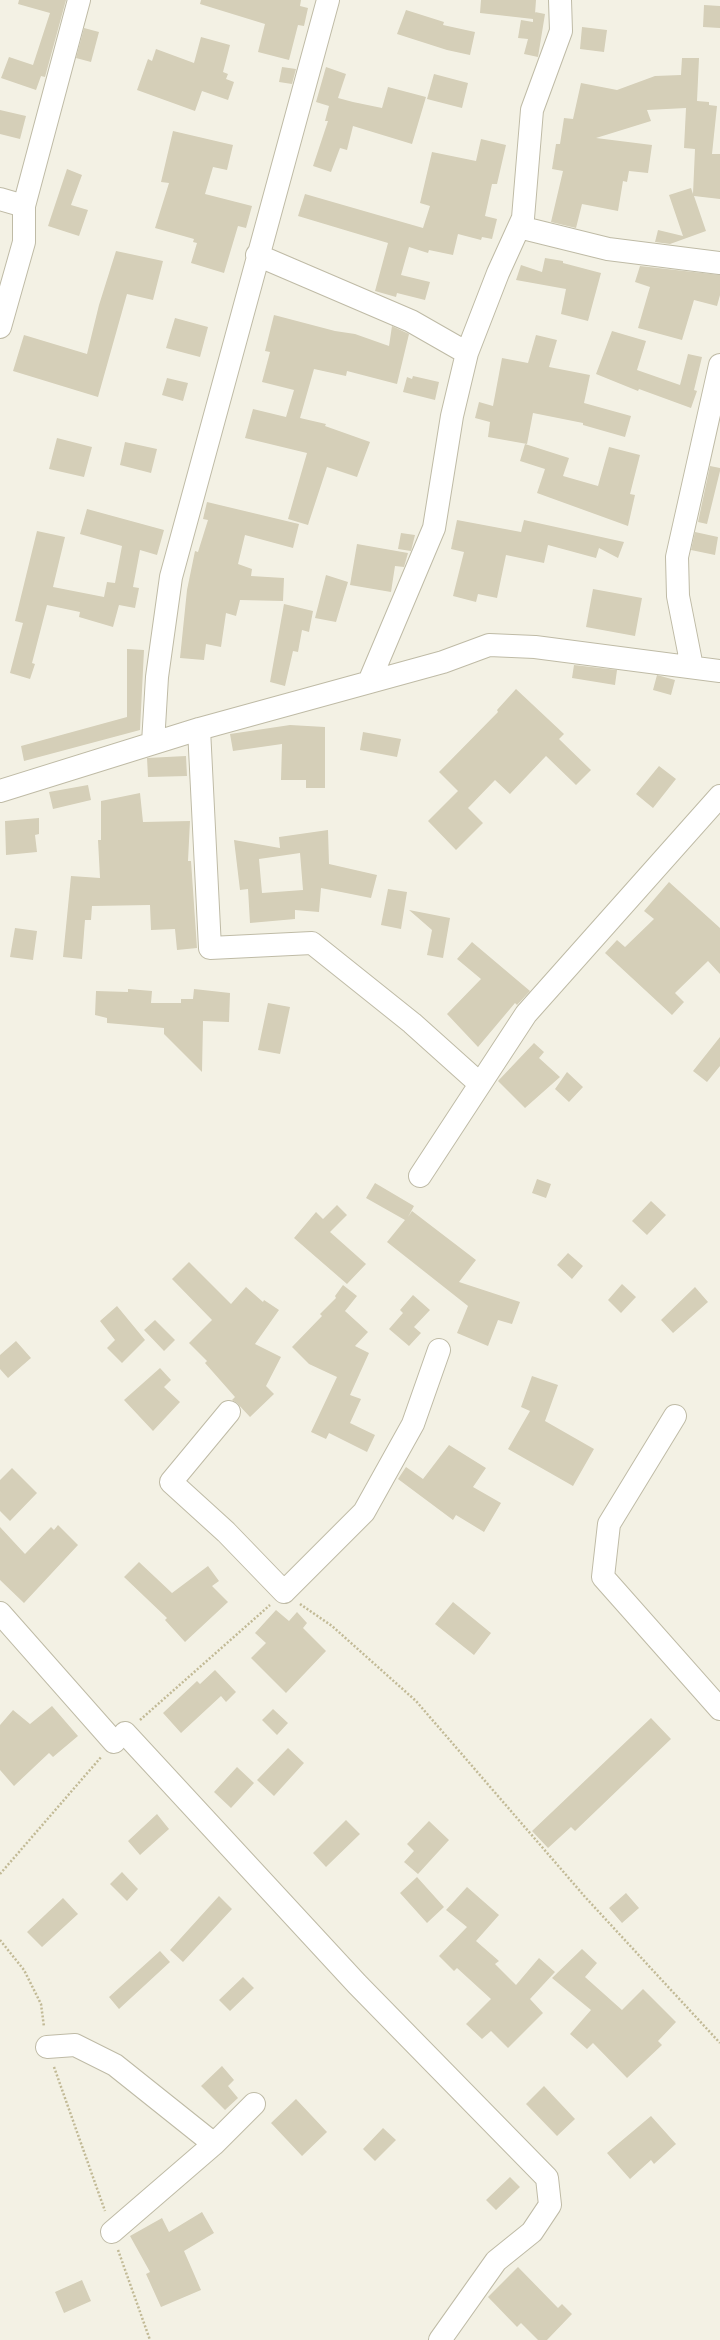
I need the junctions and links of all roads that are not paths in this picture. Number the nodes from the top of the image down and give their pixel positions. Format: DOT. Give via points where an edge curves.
graph roads {
  1 [pos="79,0"];
  2 [pos="328,0"];
  3 [pos="560,0"];
  4 [pos="0,199"];
  5 [pos="24,206"];
  6 [pos="519,228"];
  7 [pos="257,255"];
  8 [pos="720,263"];
  9 [pos="0,327"];
  10 [pos="467,354"];
  11 [pos="720,365"];
  12 [pos="692,668"];
  13 [pos="720,671"];
  14 [pos="369,682"];
  15 [pos="199,729"];
  16 [pos="153,743"];
  17 [pos="0,791"];
  18 [pos="720,796"];
  19 [pos="480,1084"];
  20 [pos="420,1176"];
  21 [pos="439,1350"];
  22 [pos="229,1412"];
  23 [pos="675,1416"];
  24 [pos="0,1613"];
  25 [pos="720,1709"];
  26 [pos="48,2047"];
  27 [pos="254,2104"];
  28 [pos="214,2144"];
  29 [pos="112,2232"];
  30 [pos="440,2340"];
  1 -- 5 [label="street"];
  2 -- 7 [label="street"];
  3 -- 6 [label="street" via="561,31 532,110 523,218"];
  4 -- 5 [label="street"];
  5 -- 9 [label="street" via="24,242"];
  6 -- 8 [label="street" via="608,249"];
  6 -- 10 [label="street" via="498,273"];
  7 -- 10 [label="street" via="411,321"];
  7 -- 16 [label="street" via="171,578 157,677"];
  10 -- 14 [label="street" via="452,416 434,528"];
  11 -- 12 [label="street" via="677,557 678,596"];
  12 -- 13 [label="street"];
  12 -- 14 [label="street" via="535,647 489,645 443,662"];
  14 -- 15 [label="street"];
  15 -- 16 [label="street"];
  15 -- 19 [label="street" via="210,948 312,943 412,1023"];
  16 -- 17 [label="street"];
  18 -- 19 [label="street" via="526,1014"];
  19 -- 20 [label="street"];
  21 -- 22 [label="street" via="413,1424 364,1512 284,1592 226,1532 171,1482"];
  23 -- 25 [label="street" via="609,1524 603,1577"];
  24 -- 30 [label="street" via="547,2178 550,2205 532,2232 496,2261"];
  26 -- 28 [label="street" via="75,2045 115,2065"];
  27 -- 28 [label="street"];
  28 -- 29 [label="street"];
}
